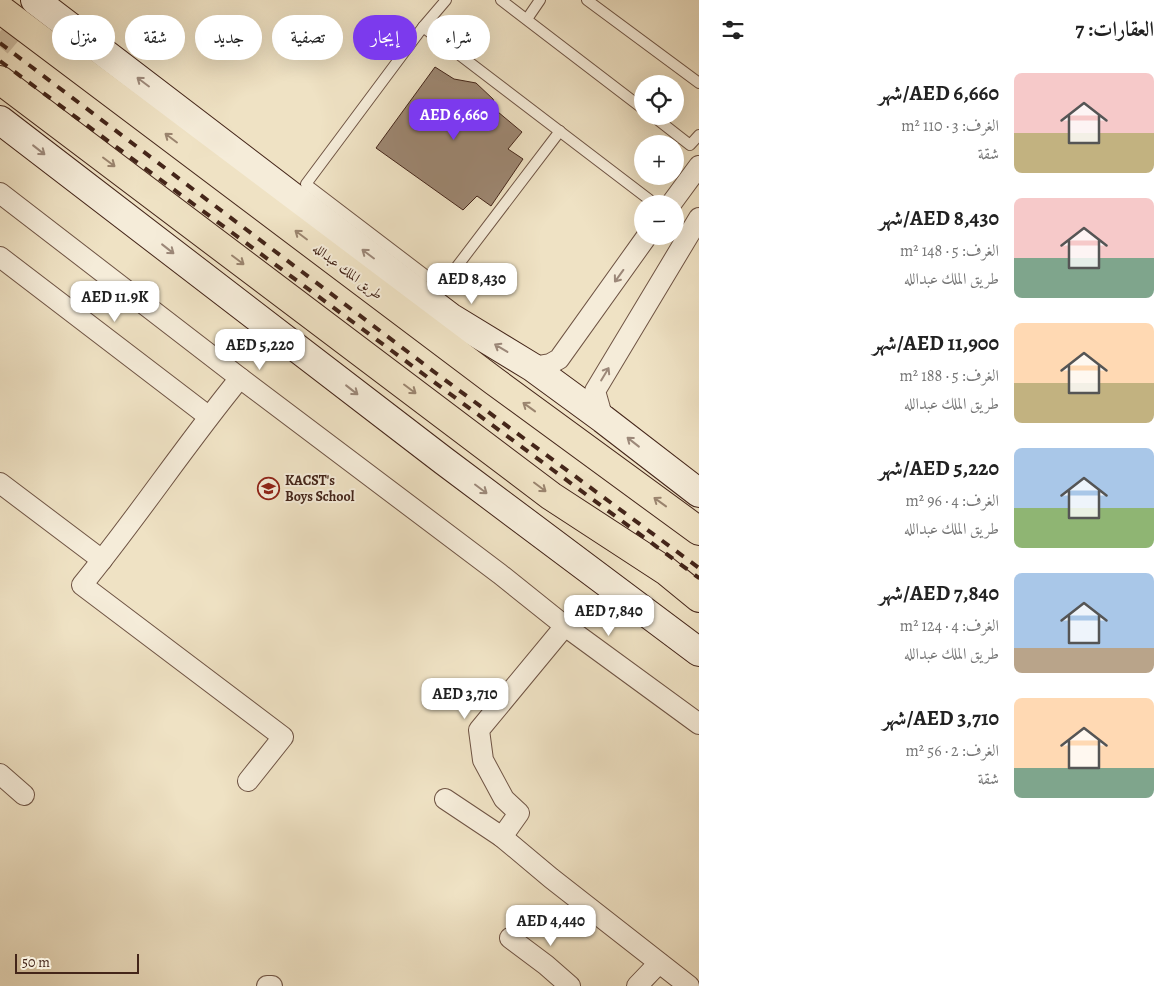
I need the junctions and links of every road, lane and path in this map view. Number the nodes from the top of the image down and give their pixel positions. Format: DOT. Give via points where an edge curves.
graph roads {
  1 [pos="34,0"];
  2 [pos="446,0"];
  3 [pos="502,0"];
  4 [pos="540,0"];
  5 [pos="587,0"];
  6 [pos="0,8"];
  7 [pos="526,19"];
  8 [pos="423,27"];
  9 [pos="0,80"];
  10 [pos="699,83"];
  11 [pos="634,102"];
  12 [pos="0,120"];
  13 [pos="664,125"];
  14 [pos="560,131"];
  15 [pos="699,135"];
  16 [pos="699,166"];
  17 [pos="0,193"];
  18 [pos="643,195"];
  19 [pos="678,195"];
  20 [pos="699,218"];
  21 [pos="640,245"];
  22 [pos="0,257"];
  23 [pos="532,367"];
  24 [pos="240,378"];
  25 [pos="208,416"];
  26 [pos="603,419"];
  27 [pos="0,483"];
  28 [pos="699,493"];
  29 [pos="699,531"];
  30 [pos="102,560"];
  31 [pos="699,598"];
  32 [pos="564,626"];
  33 [pos="699,652"];
  34 [pos="699,724"];
  35 [pos="0,774"];
  36 [pos="248,781"];
  37 [pos="24,795"];
  38 [pos="445,800"];
  39 [pos="502,837"];
  40 [pos="510,938"];
  41 [pos="659,962"];
  42 [pos="267,986"];
  43 [pos="272,986"];
  44 [pos="570,986"];
  45 [pos="636,986"];
  46 [pos="689,986"];
  23 -- 1 [label="main road, one-way" via="450,317"];
  2 -- 8 [label="lane"];
  3 -- 7 [label="lane"];
  4 -- 7 [label="lane"];
  5 -- 10 [label="lane"];
  29 -- 6 [label="highway, طريق الملك عبدالله, one-way" via="494,381"];
  7 -- 11 [label="lane"];
  8 -- 14 [label="lane"];
  8 -- 14 [label="lane" via="306,184 428,277 452,272"];
  9 -- 31 [label="highway, one-way" via="551,496 666,572"];
  12 -- 33 [label="main road, one-way"];
  13 -- 15 [label="lane" via="690,145"];
  14 -- 18 [label="lane"];
  16 -- 19 [label="street"];
  17 -- 24 [label="street"];
  26 -- 20 [label="street, one-way" via="595,391"];
  21 -- 23 [label="street, one-way" via="558,359"];
  22 -- 25 [label="street"];
  23 -- 26 [label="main road"];
  24 -- 25 [label="street"];
  24 -- 32 [label="street"];
  25 -- 30 [label="street"];
  28 -- 26 [label="main road, one-way"];
  27 -- 30 [label="street"];
  30 -- 36 [label="street" via="82,585 283,737"];
  32 -- 34 [label="street"];
  32 -- 39 [label="street" via="479,730 483,760 504,799 519,813"];
  35 -- 37 [label="street"];
  38 -- 39 [label="street"];
  39 -- 41 [label="street"];
  40 -- 44 [label="street"];
  41 -- 45 [label="street"];
  41 -- 46 [label="street"];
  42 -- 43 [label="street"];
}
